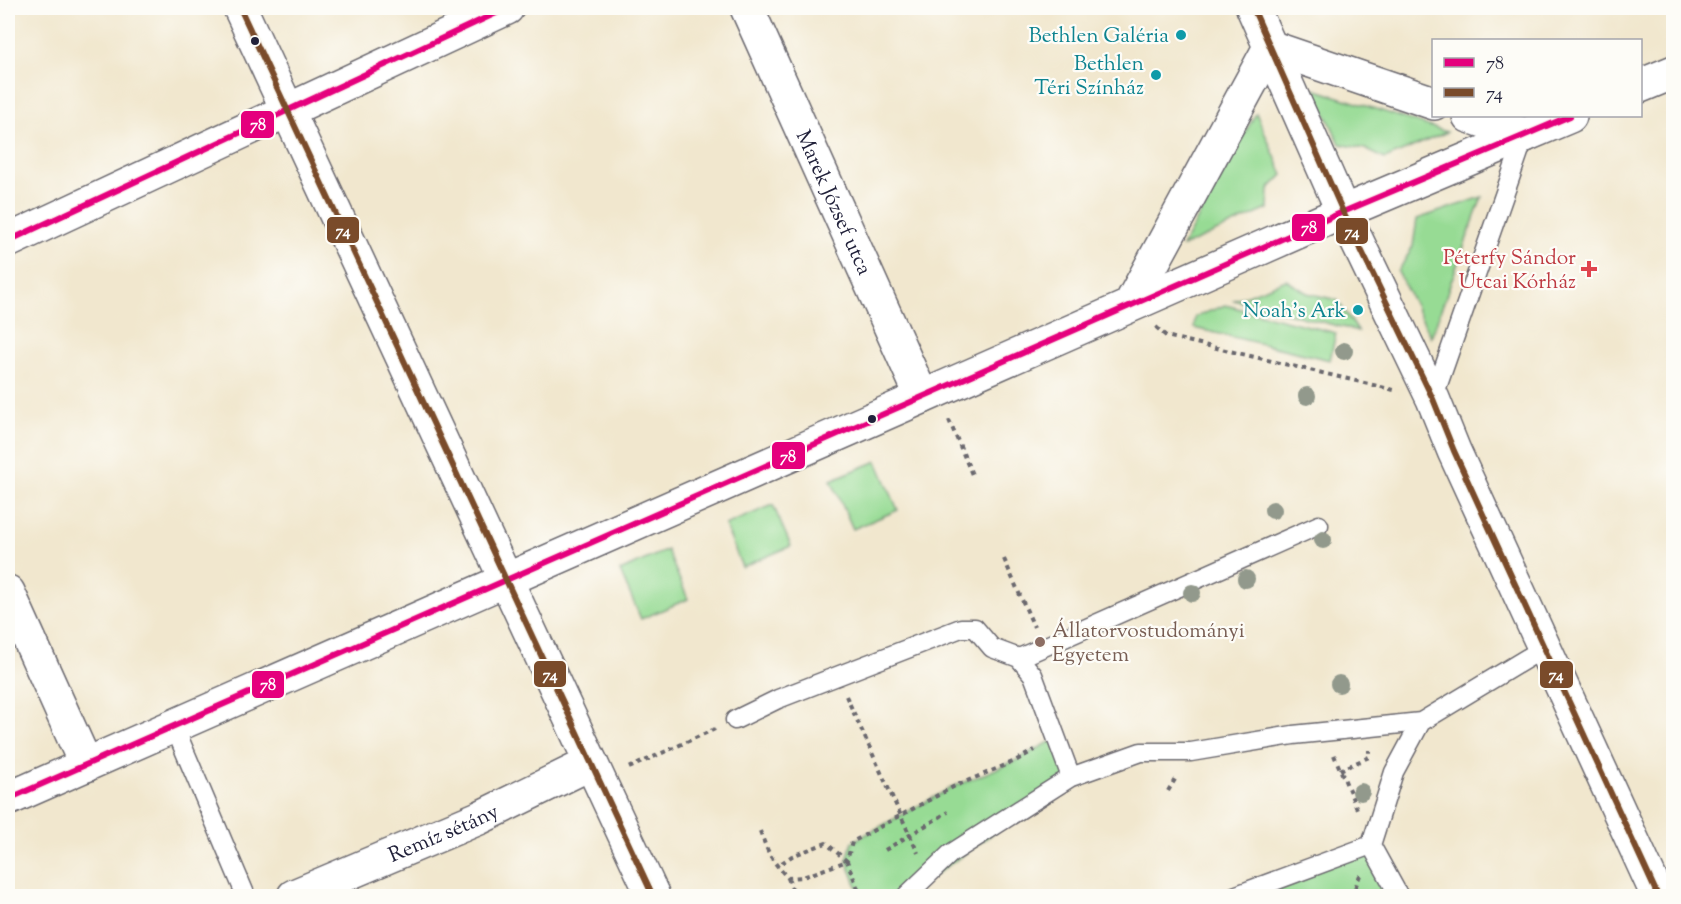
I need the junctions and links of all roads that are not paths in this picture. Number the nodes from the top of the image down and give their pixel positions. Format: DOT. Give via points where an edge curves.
graph roads {
  1 [pos="240,8"];
  2 [pos="507,8"];
  3 [pos="747,8"];
  4 [pos="1252,8"];
  5 [pos="1270,47"];
  6 [pos="1674,72"];
  7 [pos="1642,86"];
  8 [pos="1432,102"];
  9 [pos="287,109"];
  10 [pos="1472,117"];
  11 [pos="1568,117"];
  12 [pos="1525,135"];
  13 [pos="1343,212"];
  14 [pos="8,241"];
  15 [pos="1130,305"];
  16 [pos="930,394"];
  17 [pos="1433,399"];
  18 [pos="1319,525"];
  19 [pos="506,581"];
  20 [pos="8,592"];
  21 [pos="1544,648"];
  22 [pos="1019,658"];
  23 [pos="735,720"];
  24 [pos="1421,722"];
  25 [pos="174,726"];
  26 [pos="86,765"];
  27 [pos="596,772"];
  28 [pos="1071,777"];
  29 [pos="8,800"];
  30 [pos="1371,845"];
  31 [pos="246,897"];
  32 [pos="294,897"];
  33 [pos="653,897"];
  34 [pos="906,897"];
  35 [pos="1234,897"];
  36 [pos="1399,897"];
  37 [pos="1658,897"];
  1 -- 9 [label="street"];
  2 -- 9 [label="street"];
  3 -- 16 [label="street, Marek József utca"];
  4 -- 5 [label="street"];
  5 -- 8 [label="street"];
  5 -- 13 [label="street"];
  5 -- 15 [label="street"];
  6 -- 7 [label="street"];
  9 -- 14 [label="street"];
  9 -- 19 [label="street"];
  10 -- 12 [label="street"];
  11 -- 12 [label="street"];
  12 -- 13 [label="street"];
  12 -- 17 [label="lane"];
  13 -- 15 [label="street"];
  13 -- 17 [label="street"];
  15 -- 16 [label="street"];
  16 -- 19 [label="street"];
  17 -- 21 [label="street"];
  18 -- 22 [label="lane"];
  19 -- 25 [label="street"];
  19 -- 27 [label="street"];
  20 -- 26 [label="street"];
  21 -- 24 [label="lane"];
  21 -- 37 [label="street"];
  22 -- 23 [label="lane" via="992,648 975,628 961,628 778,699"];
  22 -- 28 [label="lane" via="1033,675"];
  24 -- 28 [label="lane" via="1293,735 1191,752 1141,752"];
  24 -- 30 [label="lane" via="1394,772"];
  25 -- 26 [label="street"];
  25 -- 31 [label="lane"];
  26 -- 29 [label="street"];
  27 -- 32 [label="street, Remíz sétány"];
  27 -- 33 [label="street"];
  28 -- 34 [label="lane" via="950,854"];
  30 -- 35 [label="lane"];
  30 -- 36 [label="lane"];
}
